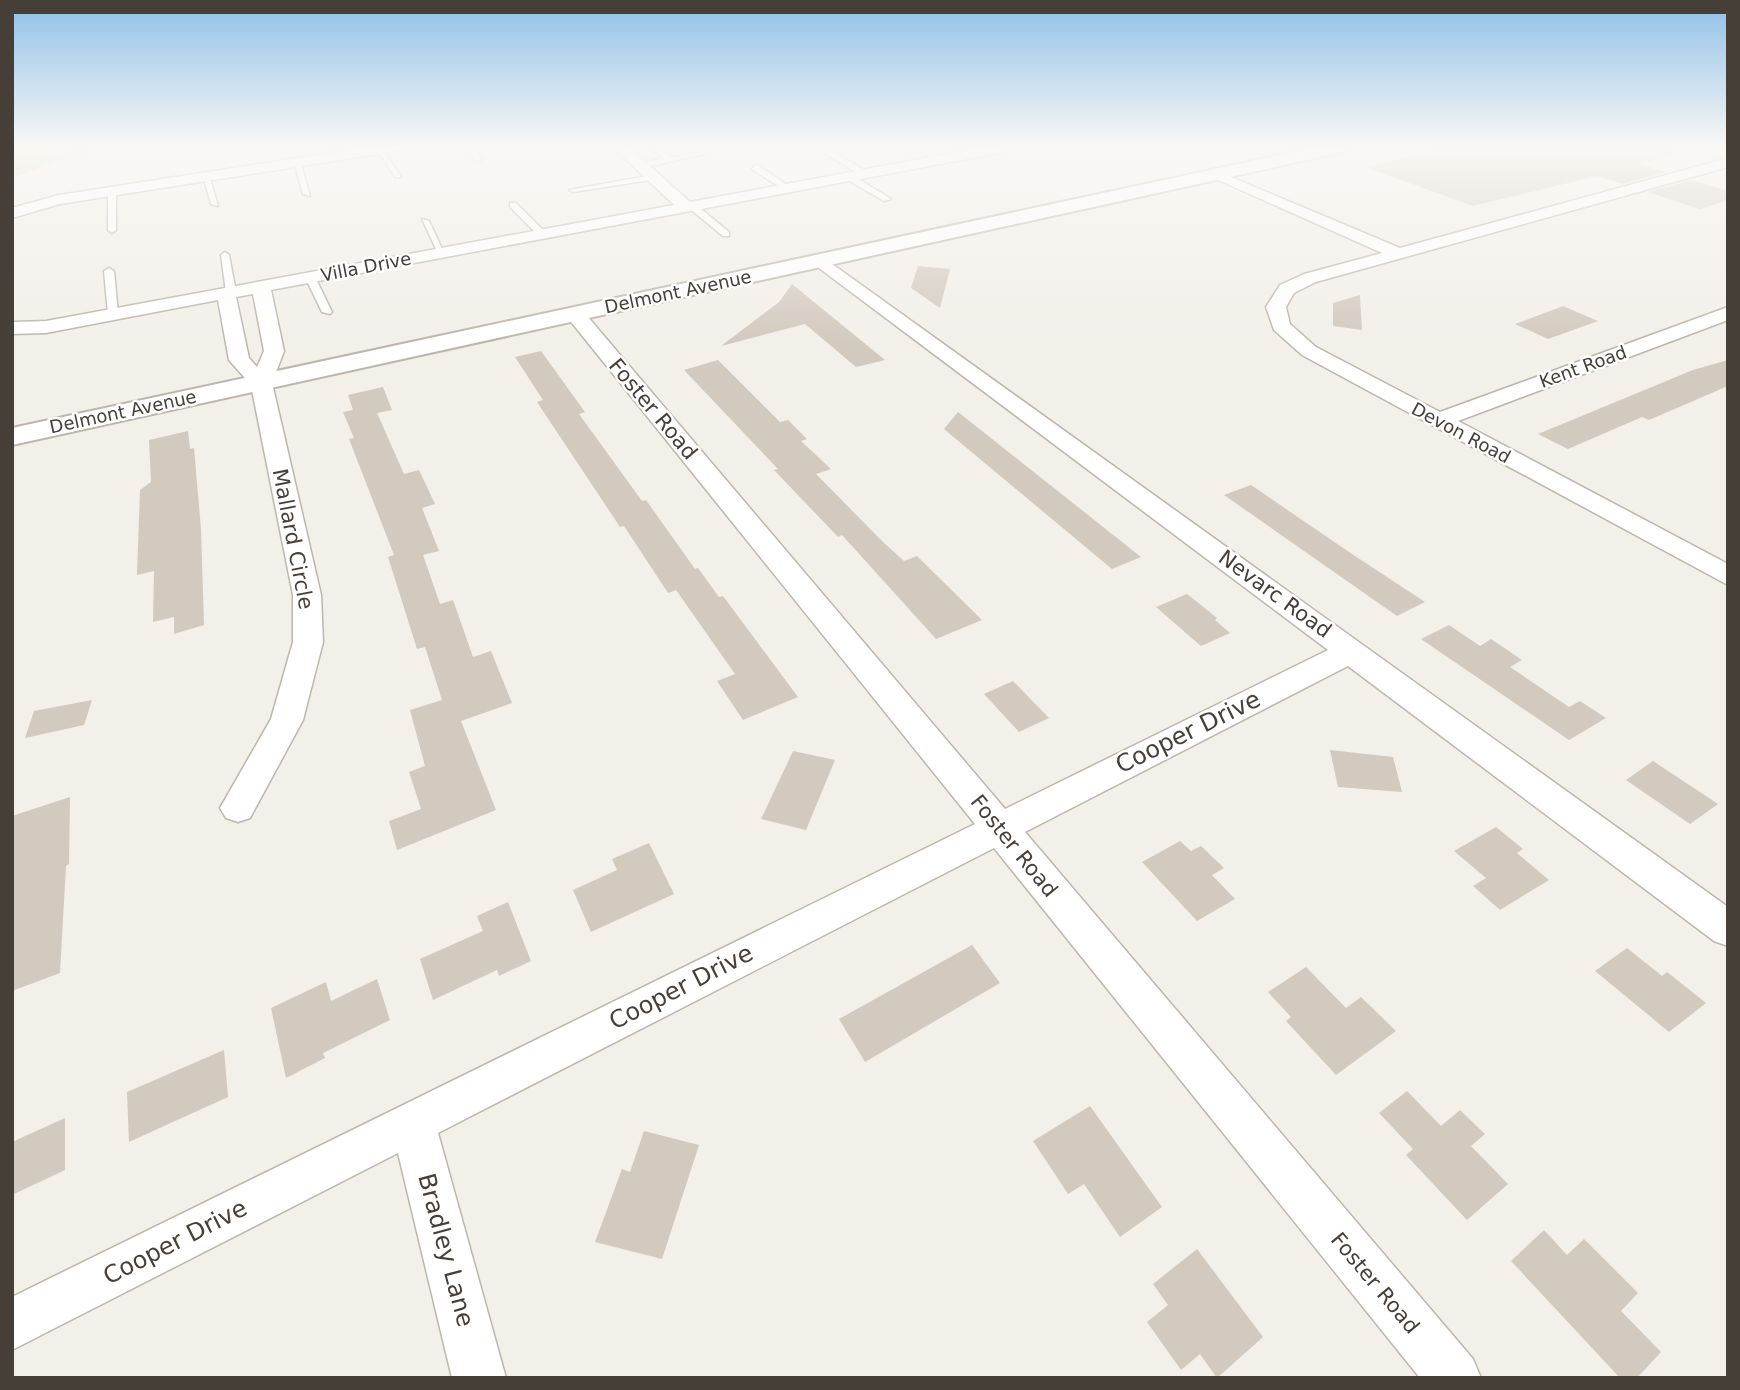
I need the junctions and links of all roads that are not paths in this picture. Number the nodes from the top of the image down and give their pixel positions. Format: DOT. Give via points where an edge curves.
graph roads {
  1 [pos="112,212"];
  2 [pos="520,212"];
  3 [pos="658,212"];
  4 [pos="697,212"];
  5 [pos="1046,212"];
  6 [pos="1301,212"];
  7 [pos="1547,212"];
  8 [pos="425,221"];
  9 [pos="112,230"];
  10 [pos="542,234"];
  11 [pos="726,234"];
  12 [pos="442,253"];
  13 [pos="1398,253"];
  14 [pos="225,255"];
  15 [pos="821,261"];
  16 [pos="109,271"];
  17 [pos="310,277"];
  18 [pos="261,286"];
  19 [pos="228,293"];
  20 [pos="327,312"];
  21 [pos="1728,313"];
  22 [pos="113,314"];
  23 [pos="575,314"];
  24 [pos="12,328"];
  25 [pos="261,383"];
  26 [pos="1438,421"];
  27 [pos="12,437"];
  28 [pos="1728,576"];
  29 [pos="1352,651"];
  30 [pos="238,808"];
  31 [pos="999,827"];
  32 [pos="1728,929"];
  33 [pos="413,1122"];
  34 [pos="12,1324"];
  35 [pos="479,1378"];
  36 [pos="1454,1378"];
  1 -- 9 [label="lane"];
  2 -- 10 [label="lane"];
  3 -- 10 [label="street, Villa Drive"];
  4 -- 11 [label="lane"];
  5 -- 15 [label="street, Delmont Avenue"];
  6 -- 13 [label="street"];
  7 -- 13 [label="street, Devon Road"];
  8 -- 12 [label="lane"];
  10 -- 12 [label="street, Villa Drive"];
  12 -- 17 [label="street, Villa Drive"];
  13 -- 26 [label="street, Devon Road" via="1287,289 1276,307 1281,326 1309,351"];
  14 -- 19 [label="lane"];
  15 -- 23 [label="street, Delmont Avenue"];
  15 -- 29 [label="street, Nevarc Road"];
  16 -- 22 [label="lane"];
  17 -- 18 [label="street, Villa Drive"];
  17 -- 20 [label="lane"];
  18 -- 19 [label="street, Villa Drive"];
  18 -- 25 [label="street" via="274,351"];
  19 -- 22 [label="street, Villa Drive"];
  19 -- 25 [label="street" via="239,360"];
  21 -- 26 [label="street, Kent Road"];
  22 -- 24 [label="street, Villa Drive" via="46,327"];
  23 -- 25 [label="street, Delmont Avenue"];
  23 -- 31 [label="street, Foster Road"];
  25 -- 27 [label="street, Delmont Avenue"];
  25 -- 30 [label="street, Mallard Circle" via="307,596 308,642 287,720"];
  26 -- 28 [label="street, Devon Road"];
  29 -- 31 [label="street, Cooper Drive"];
  29 -- 32 [label="street, Nevarc Road"];
  31 -- 33 [label="street, Cooper Drive"];
  31 -- 36 [label="street, Foster Road"];
  33 -- 34 [label="street, Cooper Drive"];
  33 -- 35 [label="street, Bradley Lane"];
}
